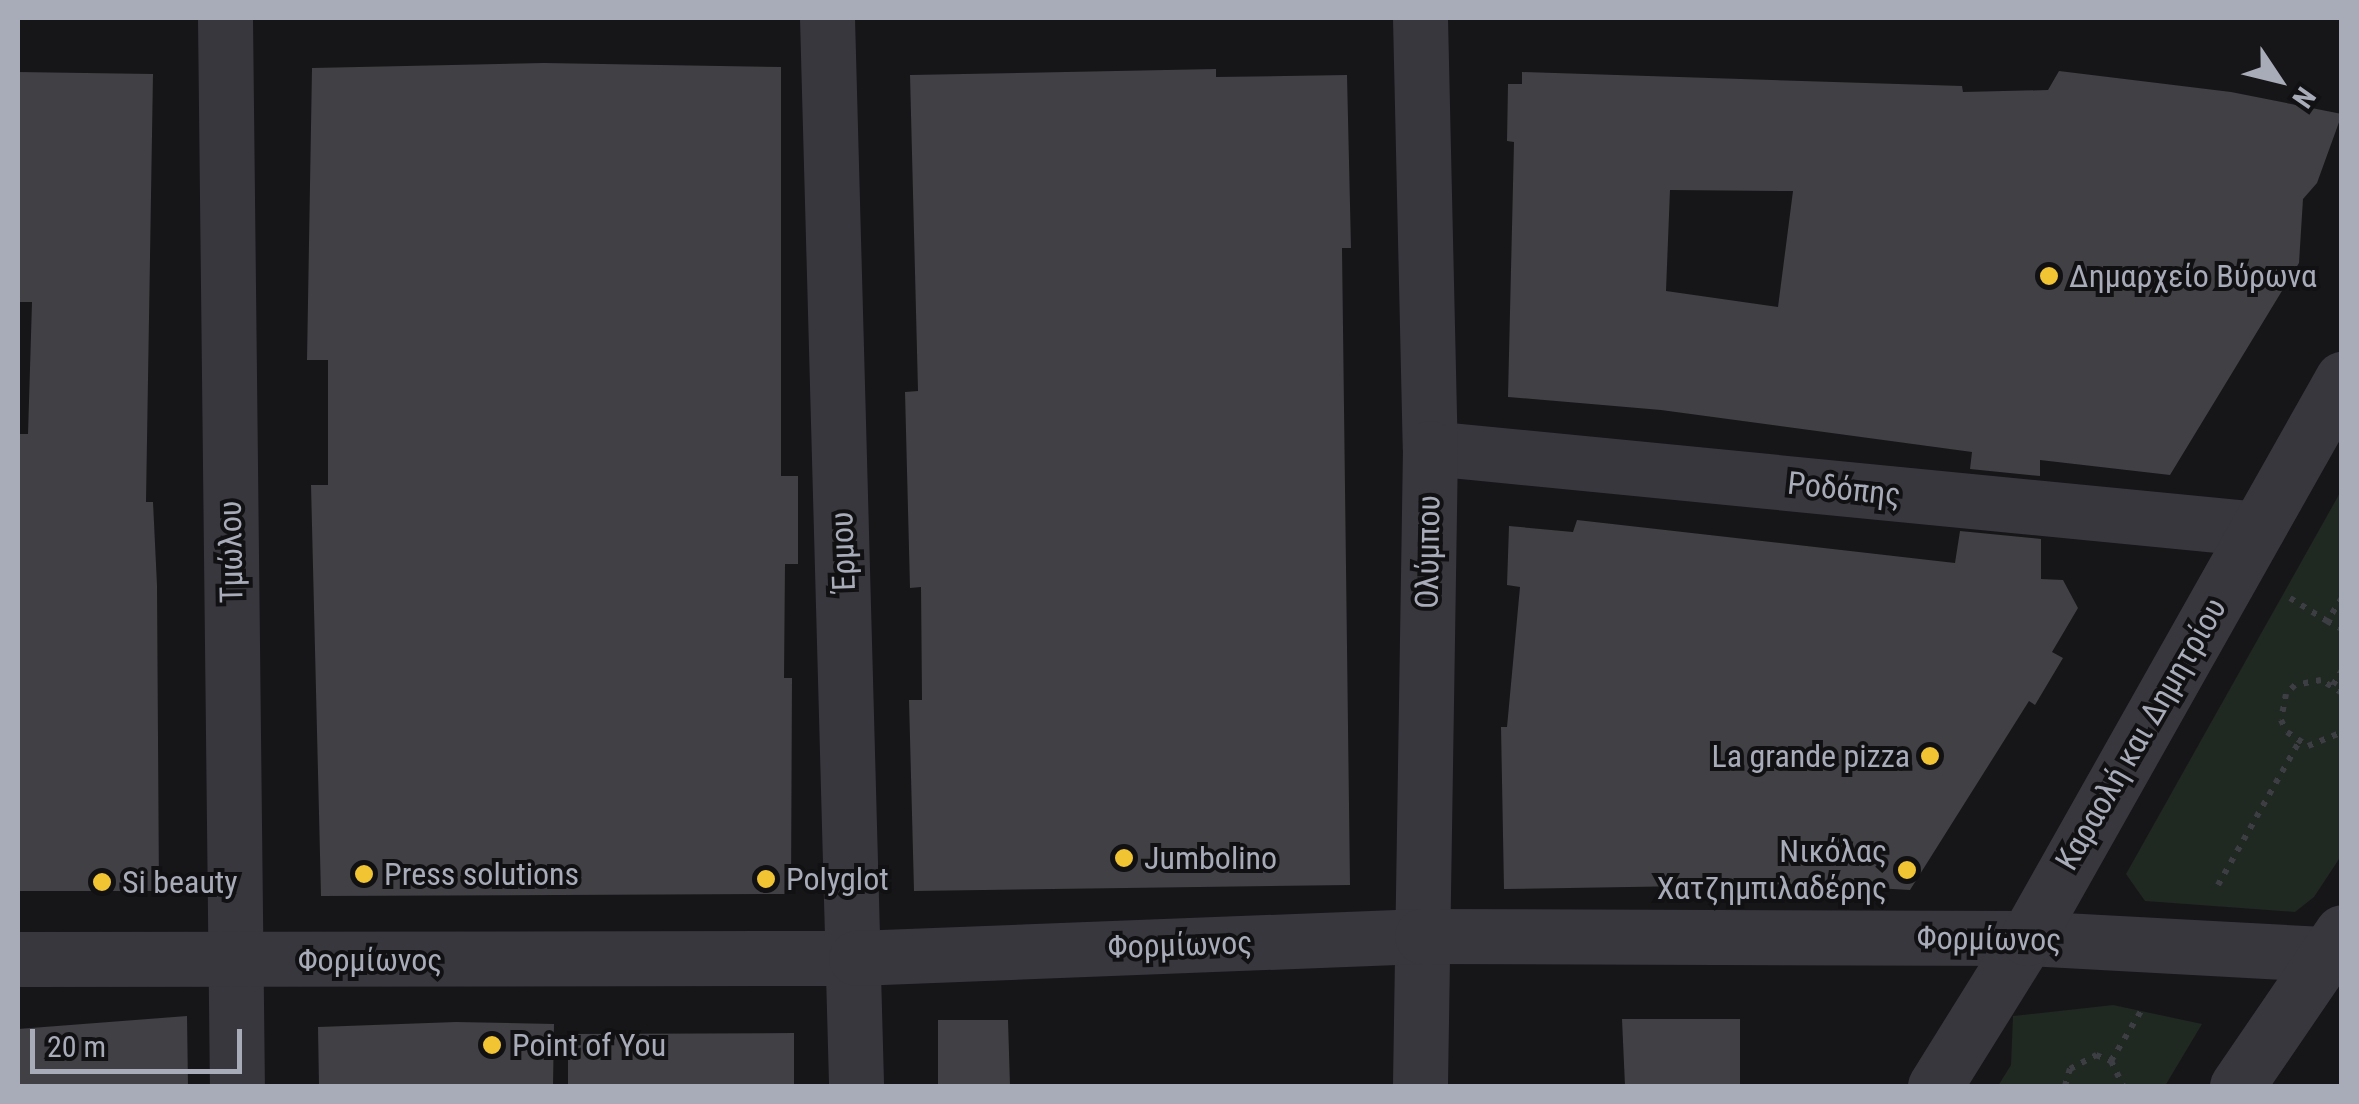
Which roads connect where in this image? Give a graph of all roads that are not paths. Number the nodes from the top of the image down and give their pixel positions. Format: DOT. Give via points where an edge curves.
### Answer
graph roads {
  1 [pos="226,18"];
  2 [pos="827,18"];
  3 [pos="1420,18"];
  4 [pos="2342,379"];
  5 [pos="1430,448"];
  6 [pos="2258,530"];
  7 [pos="1422,936"];
  8 [pos="2027,938"];
  9 [pos="2336,948"];
  10 [pos="856,958"];
  11 [pos="18,959"];
  12 [pos="236,960"];
  13 [pos="238,1086"];
  14 [pos="856,1086"];
  15 [pos="1420,1086"];
  16 [pos="1935,1086"];
  17 [pos="2237,1086"];
  1 -- 12 [label="street, Τμώλου"];
  2 -- 10 [label="street, Έρμου"];
  3 -- 5 [label="street, Ολύμπου"];
  4 -- 6 [label="street, Καραολή και Δημητρίου"];
  5 -- 6 [label="street, Ροδόπης"];
  5 -- 7 [label="street, Ολύμπου"];
  6 -- 8 [label="street, Καραολή και Δημητρίου"];
  7 -- 8 [label="street, Φορμίωνος"];
  7 -- 10 [label="street, Φορμίωνος"];
  7 -- 15 [label="street, Ολύμπου"];
  8 -- 9 [label="street, Φορμίωνος"];
  8 -- 16 [label="street, Καραολή και Δημητρίου"];
  9 -- 17 [label="street"];
  10 -- 12 [label="street, Φορμίωνος"];
  10 -- 14 [label="street, Έρμου"];
  11 -- 12 [label="street, Φορμίωνος"];
  12 -- 13 [label="street, Τμώλου"];
}
